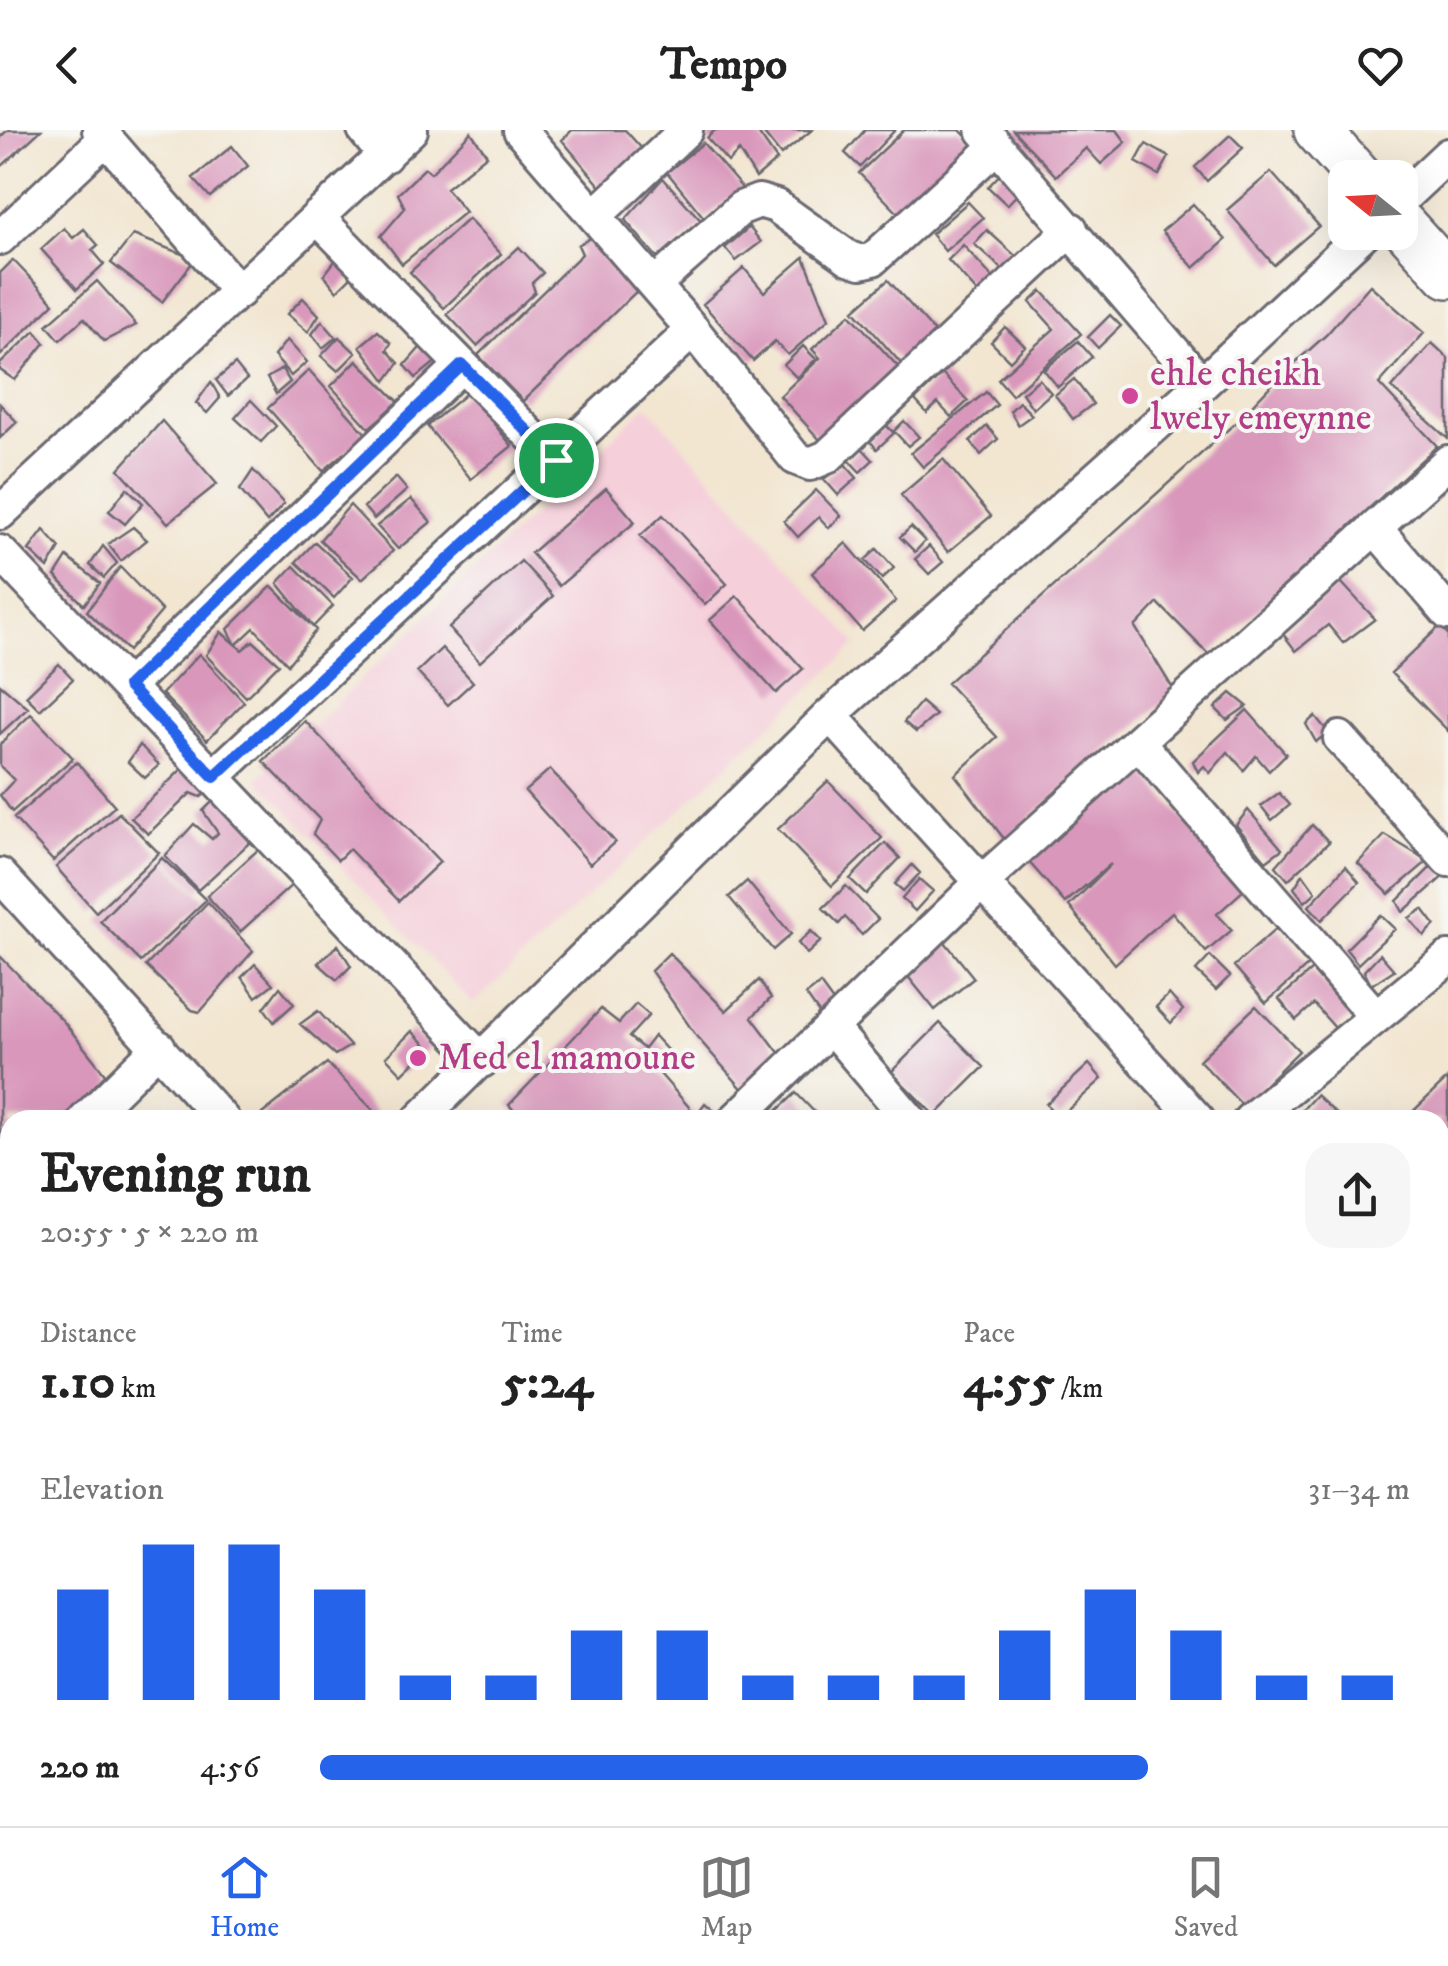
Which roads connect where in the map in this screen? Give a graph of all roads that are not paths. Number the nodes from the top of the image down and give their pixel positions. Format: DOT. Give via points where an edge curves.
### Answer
graph roads {
  1 [pos="364,130"];
  2 [pos="411,130"];
  3 [pos="520,130"];
  4 [pos="686,130"];
  5 [pos="1316,130"];
  6 [pos="103,134"];
  7 [pos="990,138"];
  8 [pos="1448,154"];
  9 [pos="385,156"];
  10 [pos="1344,160"];
  11 [pos="1418,183"];
  12 [pos="596,215"];
  13 [pos="317,217"];
  14 [pos="1071,229"];
  15 [pos="0,238"];
  16 [pos="1418,242"];
  17 [pos="1346,250"];
  18 [pos="1448,275"];
  19 [pos="654,284"];
  20 [pos="238,292"];
  21 [pos="694,330"];
  22 [pos="462,365"];
  23 [pos="1202,384"];
  24 [pos="556,460"];
  25 [pos="1448,462"];
  26 [pos="0,513"];
  27 [pos="1376,529"];
  28 [pos="0,552"];
  29 [pos="1448,613"];
  30 [pos="128,686"];
  31 [pos="830,715"];
  32 [pos="1340,738"];
  33 [pos="1139,743"];
  34 [pos="214,777"];
  35 [pos="1448,860"];
  36 [pos="0,875"];
  37 [pos="982,882"];
  38 [pos="1448,958"];
  39 [pos="1376,1017"];
  40 [pos="831,1027"];
  41 [pos="158,1047"];
  42 [pos="482,1061"];
  43 [pos="94,1110"];
  44 [pos="214,1110"];
  45 [pos="430,1110"];
  46 [pos="745,1110"];
  47 [pos="902,1110"];
  48 [pos="1189,1110"];
  49 [pos="1262,1110"];
  1 -- 9 [label="street"];
  2 -- 9 [label="street"];
  3 -- 12 [label="street"];
  4 -- 12 [label="street"];
  5 -- 10 [label="main road"];
  6 -- 15 [label="street"];
  6 -- 20 [label="street"];
  7 -- 14 [label="street"];
  7 -- 19 [label="street" via="873,259 849,258 759,201 741,208"];
  8 -- 11 [label="street"];
  9 -- 13 [label="street"];
  12 -- 19 [label="street"];
  13 -- 20 [label="street"];
  13 -- 22 [label="street"];
  14 -- 21 [label="street" via="828,457 810,464 795,458"];
  14 -- 23 [label="street"];
  16 -- 18 [label="main road"];
  17 -- 23 [label="street"];
  19 -- 21 [label="street"];
  20 -- 26 [label="street"];
  21 -- 24 [label="street"];
  22 -- 24 [label="street"];
  22 -- 30 [label="street"];
  23 -- 31 [label="street"];
  24 -- 34 [label="street"];
  25 -- 27 [label="street"];
  27 -- 29 [label="street"];
  27 -- 33 [label="street"];
  28 -- 30 [label="street"];
  30 -- 34 [label="street"];
  31 -- 37 [label="street"];
  31 -- 42 [label="street"];
  32 -- 35 [label="street"];
  33 -- 37 [label="street"];
  33 -- 39 [label="street"];
  34 -- 42 [label="street"];
  36 -- 41 [label="street"];
  37 -- 40 [label="street"];
  37 -- 48 [label="street"];
  38 -- 39 [label="street"];
  39 -- 49 [label="street"];
  40 -- 46 [label="street"];
  40 -- 47 [label="street"];
  41 -- 43 [label="street"];
  41 -- 44 [label="street"];
  42 -- 45 [label="street"];
}
